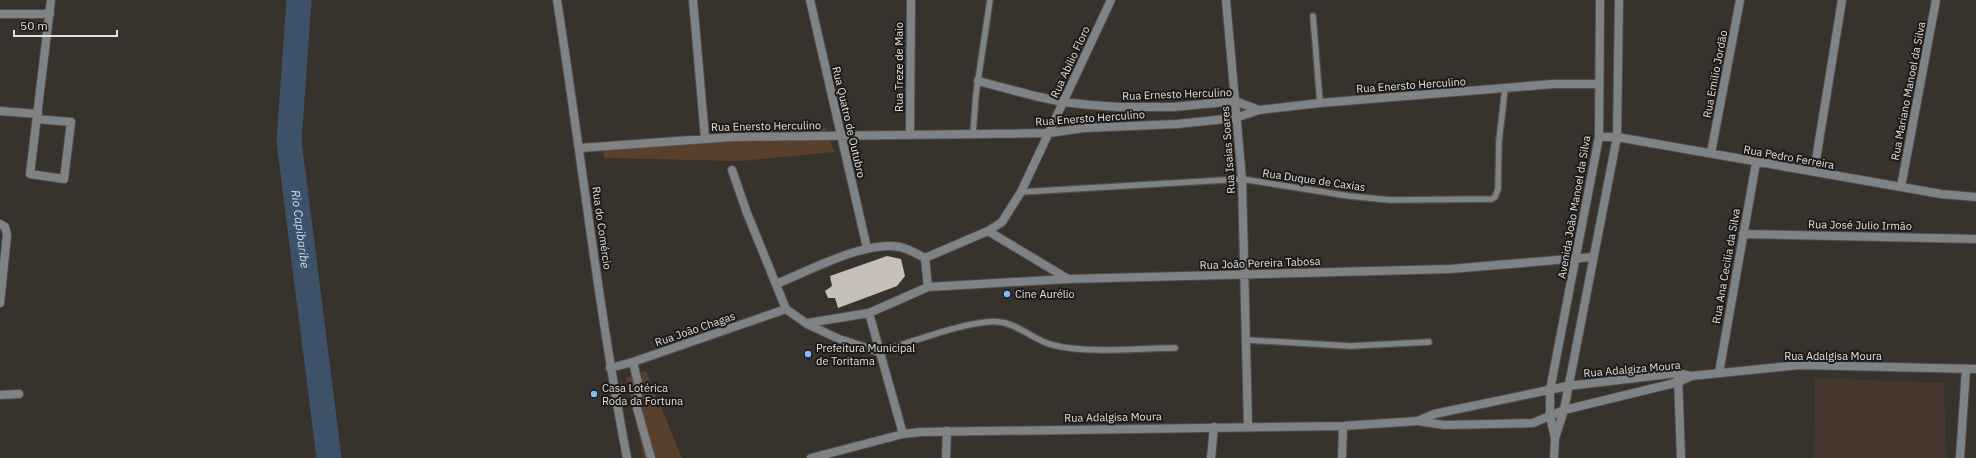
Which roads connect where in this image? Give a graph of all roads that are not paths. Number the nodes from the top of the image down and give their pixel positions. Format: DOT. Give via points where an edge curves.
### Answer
graph roads {
  1 [pos="51,0"];
  2 [pos="557,0"];
  3 [pos="693,0"];
  4 [pos="810,0"];
  5 [pos="911,0"];
  6 [pos="990,0"];
  7 [pos="1111,0"];
  8 [pos="1226,0"];
  9 [pos="1600,0"];
  10 [pos="1619,0"];
  11 [pos="1740,0"];
  12 [pos="1842,0"];
  13 [pos="1936,0"];
  14 [pos="0,14"];
  15 [pos="50,14"];
  16 [pos="1313,16"];
  17 [pos="978,81"];
  18 [pos="1598,84"];
  19 [pos="1506,89"];
  20 [pos="1235,101"];
  21 [pos="1063,102"];
  22 [pos="1320,103"];
  23 [pos="1259,110"];
  24 [pos="0,111"];
  25 [pos="37,116"];
  26 [pos="1235,118"];
  27 [pos="973,133"];
  28 [pos="1048,133"];
  29 [pos="910,134"];
  30 [pos="840,136"];
  31 [pos="1599,137"];
  32 [pos="1617,137"];
  33 [pos="705,138"];
  34 [pos="580,148"];
  35 [pos="1711,153"];
  36 [pos="1756,163"];
  37 [pos="732,170"];
  38 [pos="1814,172"];
  39 [pos="1242,179"];
  40 [pos="1901,187"];
  41 [pos="1021,192"];
  42 [pos="1976,198"];
  43 [pos="3,225"];
  44 [pos="988,231"];
  45 [pos="1742,234"];
  46 [pos="1976,239"];
  47 [pos="867,248"];
  48 [pos="1593,257"];
  49 [pos="925,258"];
  50 [pos="1576,258"];
  51 [pos="1246,275"];
  52 [pos="1068,279"];
  53 [pos="776,284"];
  54 [pos="928,287"];
  55 [pos="0,303"];
  56 [pos="786,308"];
  57 [pos="869,313"];
  58 [pos="807,324"];
  59 [pos="1247,340"];
  60 [pos="1429,342"];
  61 [pos="1175,348"];
  62 [pos="879,352"];
  63 [pos="633,362"];
  64 [pos="610,368"];
  65 [pos="1966,369"];
  66 [pos="1976,369"];
  67 [pos="1678,373"];
  68 [pos="1719,373"];
  69 [pos="1691,376"];
  70 [pos="1679,382"];
  71 [pos="1568,386"];
  72 [pos="1550,390"];
  73 [pos="19,394"];
  74 [pos="0,395"];
  75 [pos="1564,410"];
  76 [pos="1550,416"];
  77 [pos="1418,421"];
  78 [pos="1248,426"];
  79 [pos="1343,426"];
  80 [pos="1214,427"];
  81 [pos="947,431"];
  82 [pos="903,434"];
  83 [pos="1555,438"];
  84 [pos="627,458"];
  85 [pos="651,458"];
  86 [pos="810,458"];
  87 [pos="946,458"];
  88 [pos="1211,458"];
  89 [pos="1342,458"];
  90 [pos="1554,458"];
  91 [pos="1681,458"];
  92 [pos="1960,458"];
  1 -- 15 [label="street"];
  2 -- 34 [label="street, Rua do Comércio"];
  3 -- 33 [label="street"];
  4 -- 30 [label="street, Rua Quatro de Outubro"];
  5 -- 29 [label="street, Rua Treze de Maio"];
  6 -- 17 [label="lane"];
  7 -- 21 [label="street, Rua Abílio Floro"];
  8 -- 20 [label="street, Rua Isaias Soares"];
  9 -- 18 [label="street, Avenida João Manoel da Silva"];
  10 -- 32 [label="street"];
  11 -- 35 [label="street, Rua Emilio Jordão"];
  12 -- 38 [label="street"];
  13 -- 40 [label="street, Rua Mariano Manoel da Silva"];
  14 -- 15 [label="street"];
  15 -- 25 [label="street"];
  16 -- 22 [label="lane"];
  17 -- 21 [label="street, Rua Ernesto Herculino"];
  17 -- 27 [label="lane"];
  18 -- 19 [label="street, Rua Enersto Herculino" via="1553,84"];
  18 -- 31 [label="street, Avenida João Manoel da Silva"];
  19 -- 22 [label="street, Rua Enersto Herculino"];
  19 -- 39 [label="lane, Rua Duque de Caxias" via="1498,188 1496,197 1492,199 1390,200"];
  20 -- 21 [label="street, Rua Ernesto Herculino" via="1173,107 1119,107"];
  20 -- 23 [label="street, Rua Ernesto Herculino"];
  20 -- 26 [label="street, Rua Isaias Soares"];
  21 -- 28 [label="street, Rua Abílio Floro"];
  22 -- 23 [label="street, Rua Enersto Herculino"];
  23 -- 26 [label="street, Rua Enersto Herculino"];
  24 -- 25 [label="street"];
  25 -- 25 [label="street" via="71,122 64,179 30,174"];
  26 -- 28 [label="street, Rua Enersto Herculino" via="1177,124 1084,128"];
  26 -- 39 [label="street, Rua Isaias Soares"];
  27 -- 28 [label="street, Rua Enersto Herculino"];
  27 -- 29 [label="street, Rua Enersto Herculino"];
  28 -- 41 [label="street, Rua Abílio Floro"];
  29 -- 30 [label="street, Rua Enersto Herculino"];
  30 -- 33 [label="street, Rua Enersto Herculino"];
  30 -- 47 [label="street, Rua Quatro de Outubro"];
  31 -- 32 [label="street, Rua Pedro Ferreira"];
  31 -- 50 [label="street, Avenida João Manoel da Silva"];
  32 -- 35 [label="street, Rua Pedro Ferreira"];
  32 -- 48 [label="street"];
  33 -- 34 [label="street, Rua Enersto Herculino"];
  34 -- 64 [label="street, Rua do Comércio"];
  35 -- 36 [label="street, Rua Pedro Ferreira"];
  36 -- 38 [label="street, Rua Pedro Ferreira"];
  36 -- 45 [label="street, Rua Ana Cecilia da Silva"];
  37 -- 53 [label="street"];
  38 -- 40 [label="street, Rua Pedro Ferreira"];
  39 -- 41 [label="lane, Rua Duque de Caxias"];
  39 -- 51 [label="street, Rua Isaias Soares"];
  40 -- 42 [label="street, Rua Pedro Ferreira"];
  41 -- 44 [label="street, Rua Abílio Floro" via="1002,222"];
  43 -- 55 [label="street" via="7,235"];
  44 -- 49 [label="street, Rua Abílio Floro"];
  44 -- 52 [label="street"];
  45 -- 46 [label="street, Rua José Julio Irmão"];
  45 -- 68 [label="street, Rua Ana Cecilia da Silva"];
  47 -- 49 [label="street" via="900,247"];
  47 -- 53 [label="street"];
  48 -- 50 [label="street, Rua João Pereira Tabosa"];
  48 -- 71 [label="street"];
  49 -- 54 [label="street"];
  50 -- 51 [label="street, Rua João Pereira Tabosa" via="1450,269"];
  50 -- 72 [label="street, Avenida João Manoel da Silva"];
  51 -- 52 [label="street, Rua João Pereira Tabosa"];
  51 -- 59 [label="street, Rua Isaias Soares"];
  52 -- 54 [label="street, Rua João Pereira Tabosa"];
  53 -- 56 [label="street"];
  54 -- 57 [label="street"];
  56 -- 58 [label="street"];
  56 -- 63 [label="street, Rua João Chagas"];
  57 -- 58 [label="street"];
  57 -- 62 [label="street"];
  58 -- 62 [label="street" via="839,339"];
  59 -- 60 [label="lane" via="1350,346"];
  59 -- 78 [label="street, Rua Isaias Soares"];
  61 -- 62 [label="lane" via="1067,348 1046,344 1000,322 970,325"];
  62 -- 82 [label="street"];
  63 -- 64 [label="street, Rua João Chagas"];
  63 -- 85 [label="street" via="638,383 637,408"];
  64 -- 84 [label="street, Rua do Comércio"];
  65 -- 66 [label="street, Rua Adalgisa Moura"];
  65 -- 68 [label="street, Rua Adalgisa Moura" via="1800,365"];
  65 -- 92 [label="street"];
  67 -- 69 [label="street, Rua Adalgiza Moura"];
  67 -- 70 [label="street"];
  67 -- 71 [label="street, Rua Adalgiza Moura"];
  68 -- 69 [label="street, Rua Adalgisa Moura"];
  69 -- 70 [label="street, Rua Adalgiza Moura"];
  70 -- 75 [label="street, Rua Adalgiza Moura"];
  70 -- 91 [label="street"];
  71 -- 72 [label="street, Rua Adalgiza Moura"];
  71 -- 75 [label="street"];
  72 -- 76 [label="street, Avenida João Manoel da Silva"];
  72 -- 77 [label="street, Rua Adalgiza Moura" via="1434,414"];
  73 -- 74 [label="street"];
  75 -- 76 [label="street, Rua Adalgiza Moura"];
  75 -- 83 [label="street"];
  76 -- 77 [label="street, Rua Adalgiza Moura" via="1533,423 1522,424 1444,425"];
  76 -- 83 [label="street, Avenida João Manoel da Silva"];
  77 -- 79 [label="street, Rua Adalgisa Moura"];
  78 -- 79 [label="street, Rua Adalgisa Moura"];
  78 -- 80 [label="street, Rua Adalgisa Moura"];
  79 -- 89 [label="street"];
  80 -- 81 [label="street, Rua Adalgisa Moura"];
  80 -- 88 [label="street"];
  81 -- 82 [label="street, Rua Adalgisa Moura"];
  81 -- 87 [label="street"];
  82 -- 86 [label="street, Rua Adalgisa Moura"];
  83 -- 90 [label="street"];
}
